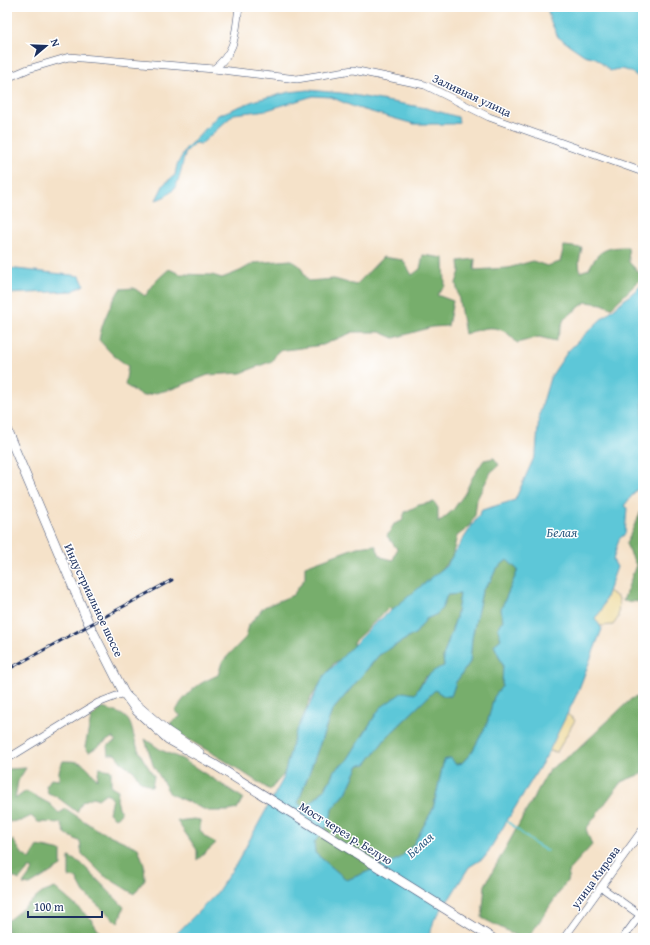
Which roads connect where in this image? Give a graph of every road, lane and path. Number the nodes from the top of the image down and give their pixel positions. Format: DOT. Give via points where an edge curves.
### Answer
graph roads {
  1 [pos="239,7"];
  2 [pos="214,69"];
  3 [pos="7,78"];
  4 [pos="643,172"];
  5 [pos="7,431"];
  6 [pos="124,692"];
  7 [pos="7,759"];
  8 [pos="215,765"];
  9 [pos="257,786"];
  10 [pos="643,829"];
  11 [pos="601,887"];
  12 [pos="641,913"];
  13 [pos="486,936"];
  14 [pos="492,938"];
  15 [pos="564,938"];
  16 [pos="623,938"];
  1 -- 2 [label="street" via="230,52 226,60"];
  2 -- 3 [label="street, Заливная улица" via="69,57"];
  2 -- 4 [label="street, Заливная улица" via="297,79 353,70 425,84 489,117"];
  5 -- 6 [label="main road, Индустриальное шоссе" via="89,624"];
  6 -- 7 [label="street" via="98,703"];
  6 -- 8 [label="main road, Индустриальное шоссе" via="137,711 168,739"];
  6 -- 9 [label="street" via="167,730"];
  8 -- 13 [label="main road, Мост через р. Белую"];
  10 -- 11 [label="street, улица Кирова"];
  11 -- 12 [label="street"];
  11 -- 15 [label="street, улица Кирова"];
  12 -- 16 [label="street"];
  13 -- 14 [label="main road, Мост через р. Белую"];
}
